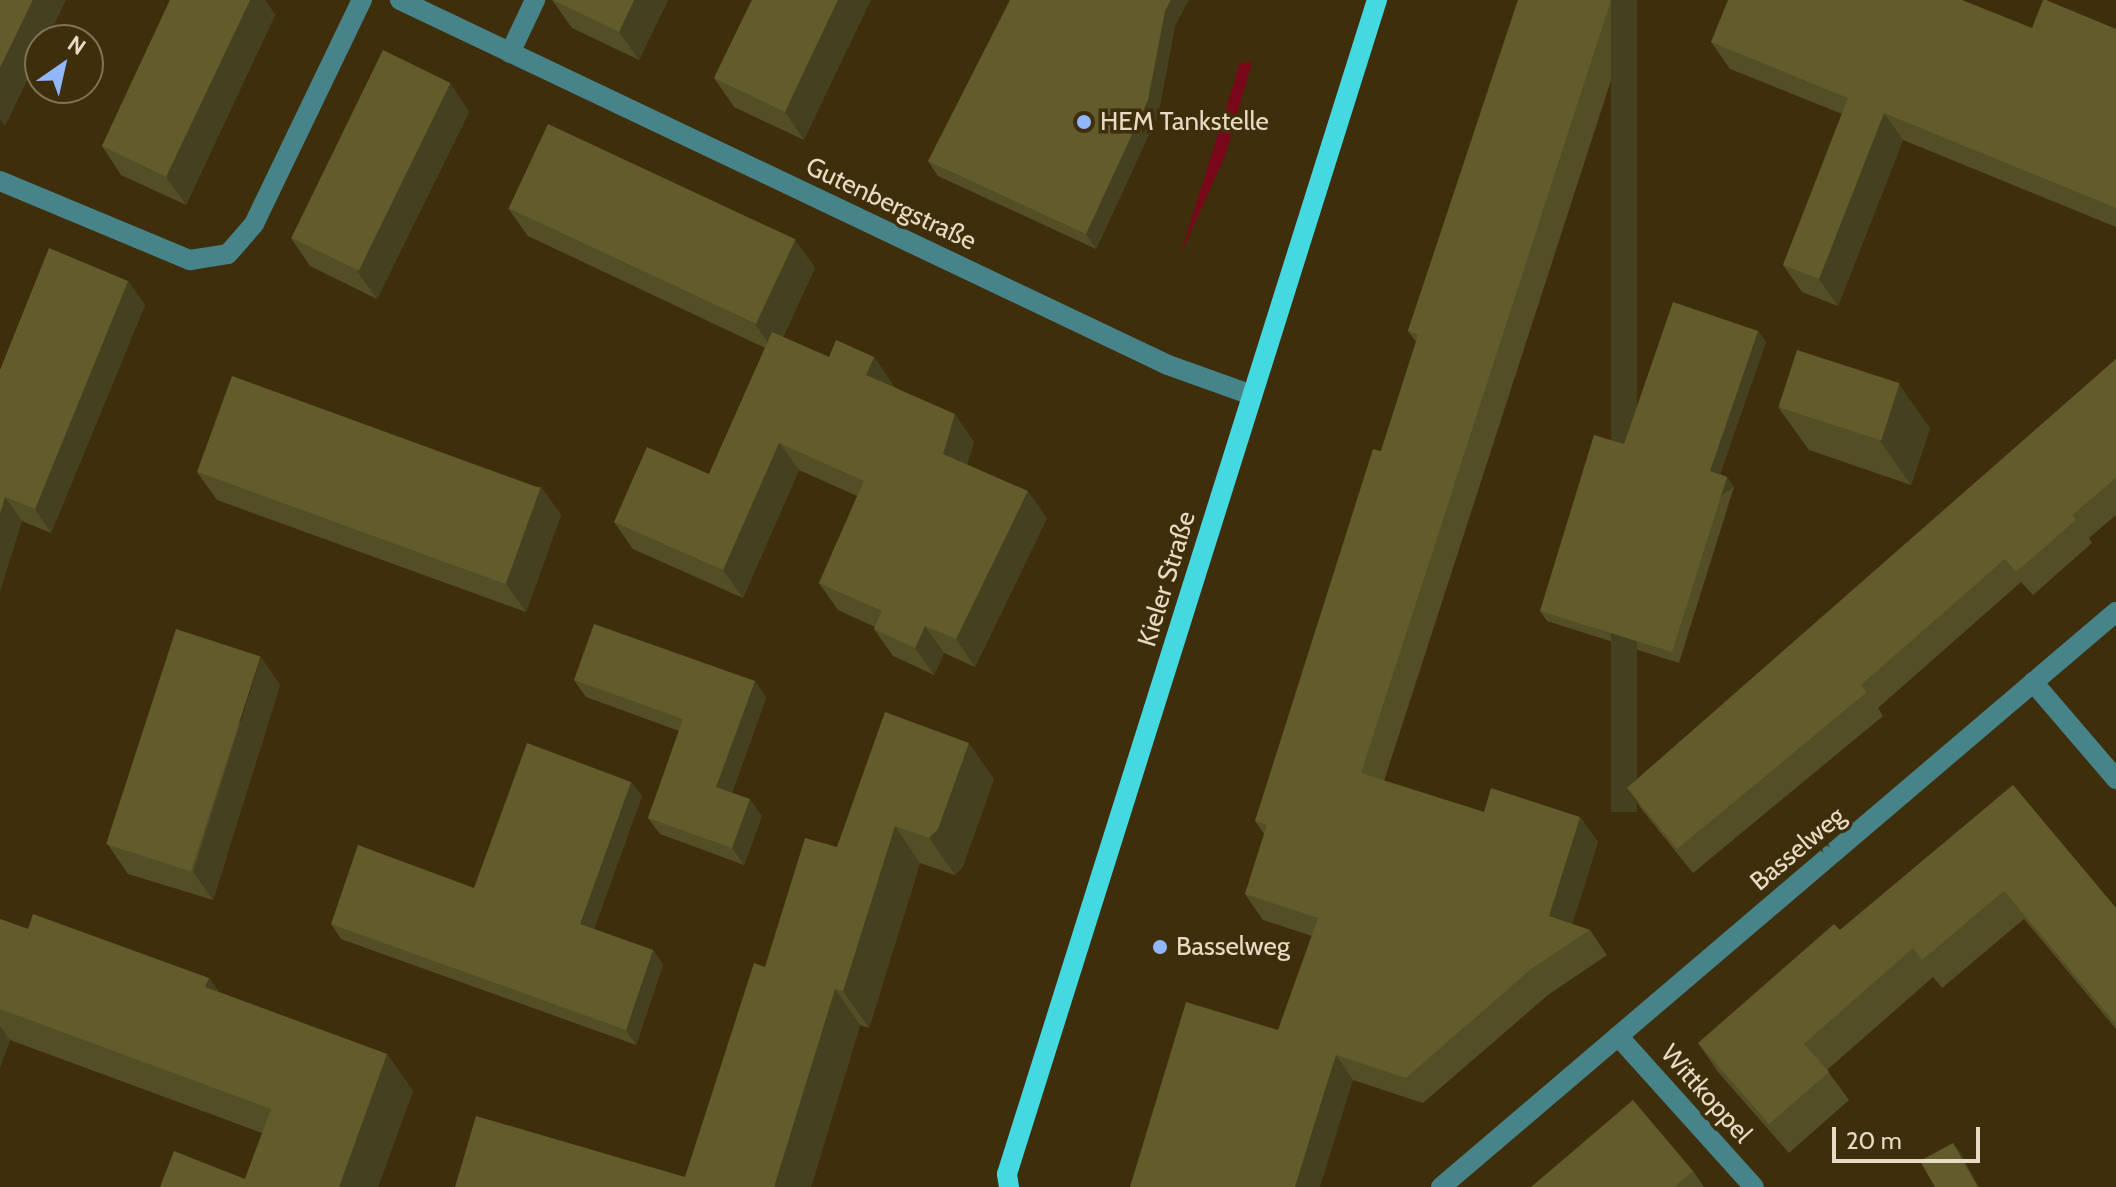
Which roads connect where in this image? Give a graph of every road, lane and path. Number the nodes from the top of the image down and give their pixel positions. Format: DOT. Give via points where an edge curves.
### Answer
graph roads {
  1 [pos="362,0"];
  2 [pos="400,0"];
  3 [pos="535,0"];
  4 [pos="1377,0"];
  5 [pos="510,53"];
  6 [pos="0,181"];
  7 [pos="1252,395"];
  8 [pos="2116,612"];
  9 [pos="2033,682"];
  10 [pos="2116,779"];
  11 [pos="1618,1036"];
  12 [pos="1003,1183"];
  13 [pos="1441,1187"];
  14 [pos="1754,1187"];
  1 -- 6 [label="street" via="254,224 228,254 190,260"];
  2 -- 5 [label="street, Gutenbergstraße"];
  3 -- 5 [label="street"];
  4 -- 7 [label="main road, Kieler Straße"];
  5 -- 7 [label="street, Gutenbergstraße" via="1168,365"];
  7 -- 12 [label="main road, Kieler Straße"];
  8 -- 9 [label="street, Basselweg"];
  9 -- 10 [label="street"];
  9 -- 11 [label="street, Basselweg"];
  11 -- 13 [label="street, Basselweg"];
  11 -- 14 [label="street, Wittkoppel"];
}
